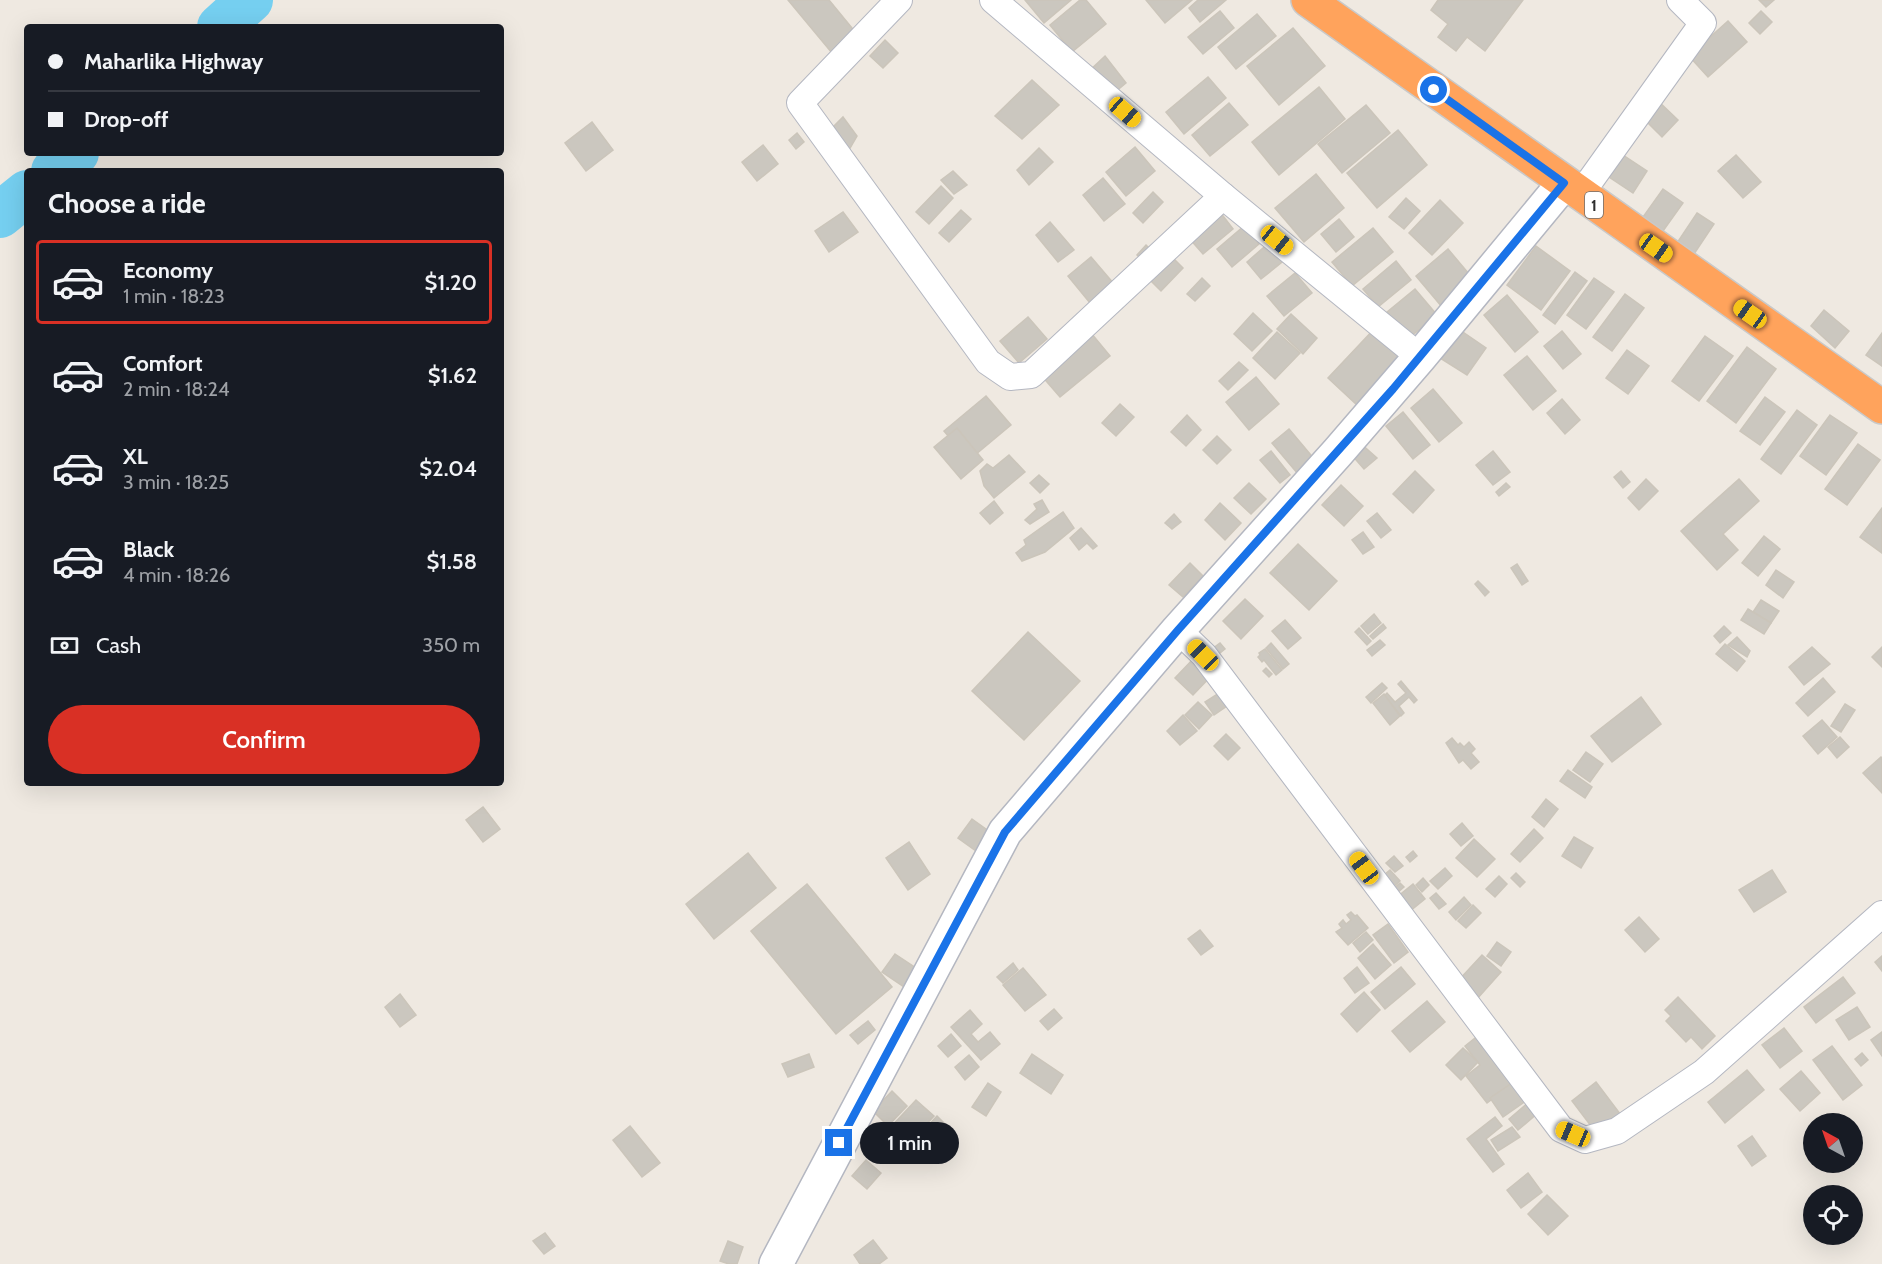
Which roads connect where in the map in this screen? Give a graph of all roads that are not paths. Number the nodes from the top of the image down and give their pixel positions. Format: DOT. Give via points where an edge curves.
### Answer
graph roads {
  1 [pos="899,0"];
  2 [pos="993,0"];
  3 [pos="1308,0"];
  4 [pos="1680,0"];
  5 [pos="1572,189"];
  6 [pos="1223,196"];
  7 [pos="1420,357"];
  8 [pos="1882,407"];
  9 [pos="1178,630"];
  10 [pos="1882,914"];
  11 [pos="776,1264"];
  1 -- 6 [label="street" via="800,103 987,362 1010,377 1031,375"];
  2 -- 6 [label="street"];
  3 -- 5 [label="highway, 1"];
  4 -- 5 [label="street" via="1703,23"];
  5 -- 7 [label="street"];
  5 -- 8 [label="highway, 1"];
  6 -- 7 [label="street"];
  7 -- 9 [label="street"];
  9 -- 10 [label="street" via="1209,662 1561,1129 1585,1140 1617,1131 1704,1072"];
  9 -- 11 [label="street" via="1005,832"];
}
